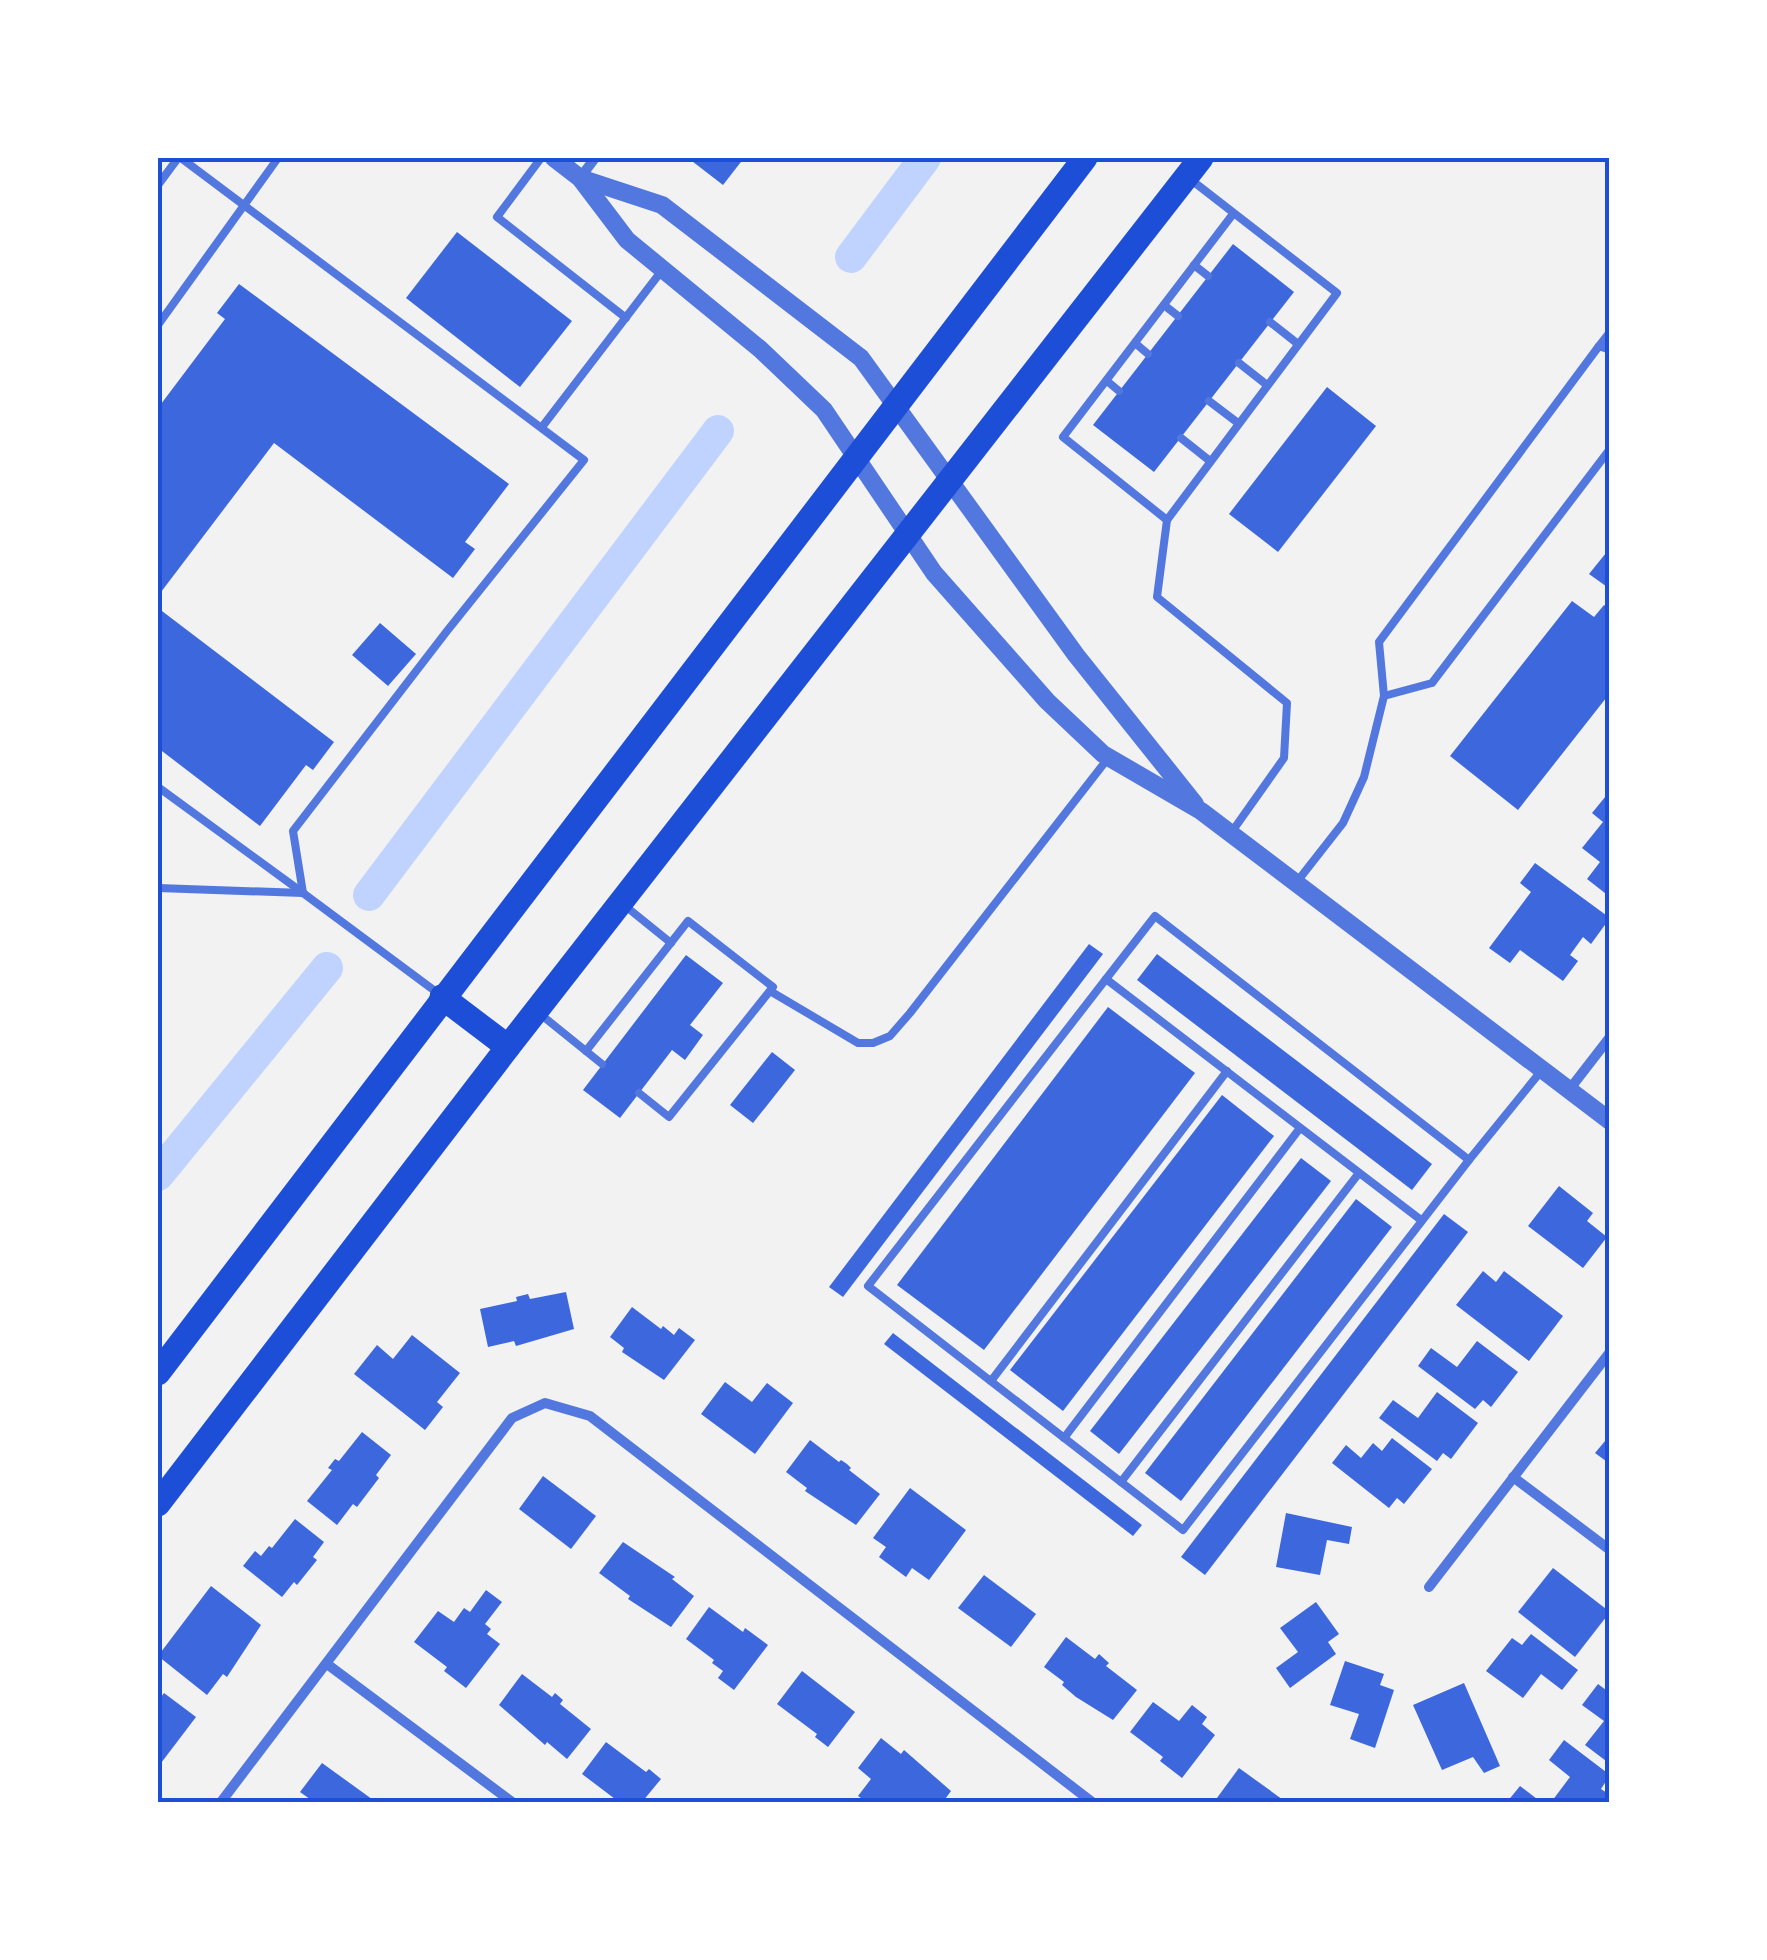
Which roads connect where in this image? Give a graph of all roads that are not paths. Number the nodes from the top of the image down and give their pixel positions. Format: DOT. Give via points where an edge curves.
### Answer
graph roads {
  1 [pos="179,158"];
  2 [pos="278,158"];
  3 [pos="542,158"];
  4 [pos="554,158"];
  5 [pos="595,158"];
  6 [pos="1085,158"];
  7 [pos="1193,167"];
  8 [pos="580,178"];
  9 [pos="158,184"];
  10 [pos="245,205"];
  11 [pos="1233,214"];
  12 [pos="1194,266"];
  13 [pos="663,269"];
  14 [pos="1208,276"];
  15 [pos="1164,305"];
  16 [pos="1178,316"];
  17 [pos="626,318"];
  18 [pos="1270,322"];
  19 [pos="158,325"];
  20 [pos="1610,332"];
  21 [pos="1135,342"];
  22 [pos="1298,344"];
  23 [pos="1599,346"];
  24 [pos="1610,350"];
  25 [pos="1148,354"];
  26 [pos="1238,363"];
  27 [pos="1106,381"];
  28 [pos="1268,384"];
  29 [pos="1119,391"];
  30 [pos="1209,401"];
  31 [pos="895,404"];
  32 [pos="1238,423"];
  33 [pos="542,427"];
  34 [pos="1181,438"];
  35 [pos="1610,448"];
  36 [pos="856,455"];
  37 [pos="1210,461"];
  38 [pos="950,482"];
  39 [pos="1167,520"];
  40 [pos="909,535"];
  41 [pos="1384,696"];
  42 [pos="1109,757"];
  43 [pos="158,787"];
  44 [pos="1201,811"];
  45 [pos="1230,834"];
  46 [pos="1296,883"];
  47 [pos="158,888"];
  48 [pos="303,892"];
  49 [pos="621,903"];
  50 [pos="671,943"];
  51 [pos="1106,979"];
  52 [pos="770,991"];
  53 [pos="442,997"];
  54 [pos="536,1011"];
  55 [pos="1610,1038"];
  56 [pos="508,1047"];
  57 [pos="586,1051"];
  58 [pos="602,1064"];
  59 [pos="1542,1070"];
  60 [pos="1227,1071"];
  61 [pos="1569,1090"];
  62 [pos="639,1093"];
  63 [pos="1610,1121"];
  64 [pos="1300,1128"];
  65 [pos="1469,1160"];
  66 [pos="1359,1172"];
  67 [pos="1421,1220"];
  68 [pos="1610,1352"];
  69 [pos="158,1373"];
  70 [pos="990,1381"];
  71 [pos="1064,1438"];
  72 [pos="1513,1477"];
  73 [pos="1121,1482"];
  74 [pos="158,1504"];
  75 [pos="1610,1550"];
  76 [pos="1429,1587"];
  77 [pos="327,1664"];
  78 [pos="221,1802"];
  79 [pos="512,1802"];
  80 [pos="1092,1802"];
  1 -- 9 [label="lane"];
  1 -- 10 [label="lane"];
  2 -- 10 [label="lane"];
  3 -- 17 [label="lane" via="497,218"];
  4 -- 8 [label="street"];
  5 -- 8 [label="street"];
  6 -- 31 [label="main road"];
  7 -- 11 [label="lane"];
  7 -- 38 [label="main road"];
  8 -- 13 [label="street" via="627,240"];
  8 -- 31 [label="street" via="662,205 861,358"];
  10 -- 19 [label="lane"];
  10 -- 33 [label="lane"];
  11 -- 12 [label="lane"];
  11 -- 22 [label="lane" via="1336,293"];
  12 -- 14 [label="lane"];
  12 -- 15 [label="lane"];
  13 -- 17 [label="lane"];
  13 -- 36 [label="street" via="760,348 824,410"];
  15 -- 16 [label="lane"];
  15 -- 21 [label="lane"];
  17 -- 33 [label="lane"];
  18 -- 22 [label="lane"];
  20 -- 23 [label="lane"];
  21 -- 25 [label="lane"];
  21 -- 27 [label="lane"];
  22 -- 28 [label="lane"];
  23 -- 24 [label="lane"];
  23 -- 41 [label="lane" via="1388,627 1379,642"];
  26 -- 28 [label="lane"];
  27 -- 29 [label="lane"];
  27 -- 39 [label="lane" via="1063,438"];
  28 -- 32 [label="lane"];
  30 -- 32 [label="lane"];
  31 -- 36 [label="main road"];
  31 -- 38 [label="street"];
  32 -- 37 [label="lane"];
  33 -- 48 [label="lane" via="584,460 294,832"];
  34 -- 37 [label="lane"];
  35 -- 41 [label="lane" via="1432,683"];
  36 -- 40 [label="street"];
  36 -- 53 [label="main road"];
  37 -- 39 [label="lane"];
  38 -- 40 [label="main road"];
  38 -- 44 [label="street"];
  39 -- 45 [label="lane" via="1157,597 1287,703 1284,758"];
  40 -- 42 [label="street" via="987,635"];
  40 -- 49 [label="main road"];
  41 -- 46 [label="lane" via="1364,777 1343,823"];
  42 -- 44 [label="street"];
  42 -- 52 [label="lane" via="890,1036 858,1043"];
  43 -- 48 [label="lane"];
  44 -- 45 [label="street"];
  45 -- 46 [label="street"];
  46 -- 59 [label="street"];
  47 -- 48 [label="lane"];
  48 -- 53 [label="lane"];
  49 -- 50 [label="lane"];
  49 -- 54 [label="main road"];
  50 -- 52 [label="lane" via="688,921 773,986"];
  50 -- 57 [label="lane"];
  51 -- 60 [label="lane"];
  51 -- 65 [label="lane" via="1154,916"];
  51 -- 70 [label="lane" via="868,1286"];
  52 -- 62 [label="lane" via="669,1117"];
  53 -- 56 [label="main road"];
  53 -- 69 [label="main road"];
  54 -- 56 [label="main road"];
  54 -- 57 [label="lane"];
  55 -- 61 [label="street"];
  56 -- 74 [label="main road"];
  57 -- 58 [label="lane"];
  59 -- 61 [label="street"];
  59 -- 65 [label="lane"];
  60 -- 64 [label="lane"];
  60 -- 70 [label="lane"];
  61 -- 63 [label="street"];
  64 -- 66 [label="lane"];
  64 -- 71 [label="lane"];
  65 -- 67 [label="lane"];
  66 -- 67 [label="lane"];
  66 -- 73 [label="lane"];
  67 -- 73 [label="lane" via="1183,1530"];
  68 -- 72 [label="street"];
  70 -- 71 [label="lane"];
  71 -- 73 [label="lane"];
  72 -- 75 [label="street"];
  72 -- 76 [label="street"];
  77 -- 78 [label="street"];
  77 -- 79 [label="street"];
  77 -- 80 [label="street" via="512,1418 545,1404 590,1416"];
}
